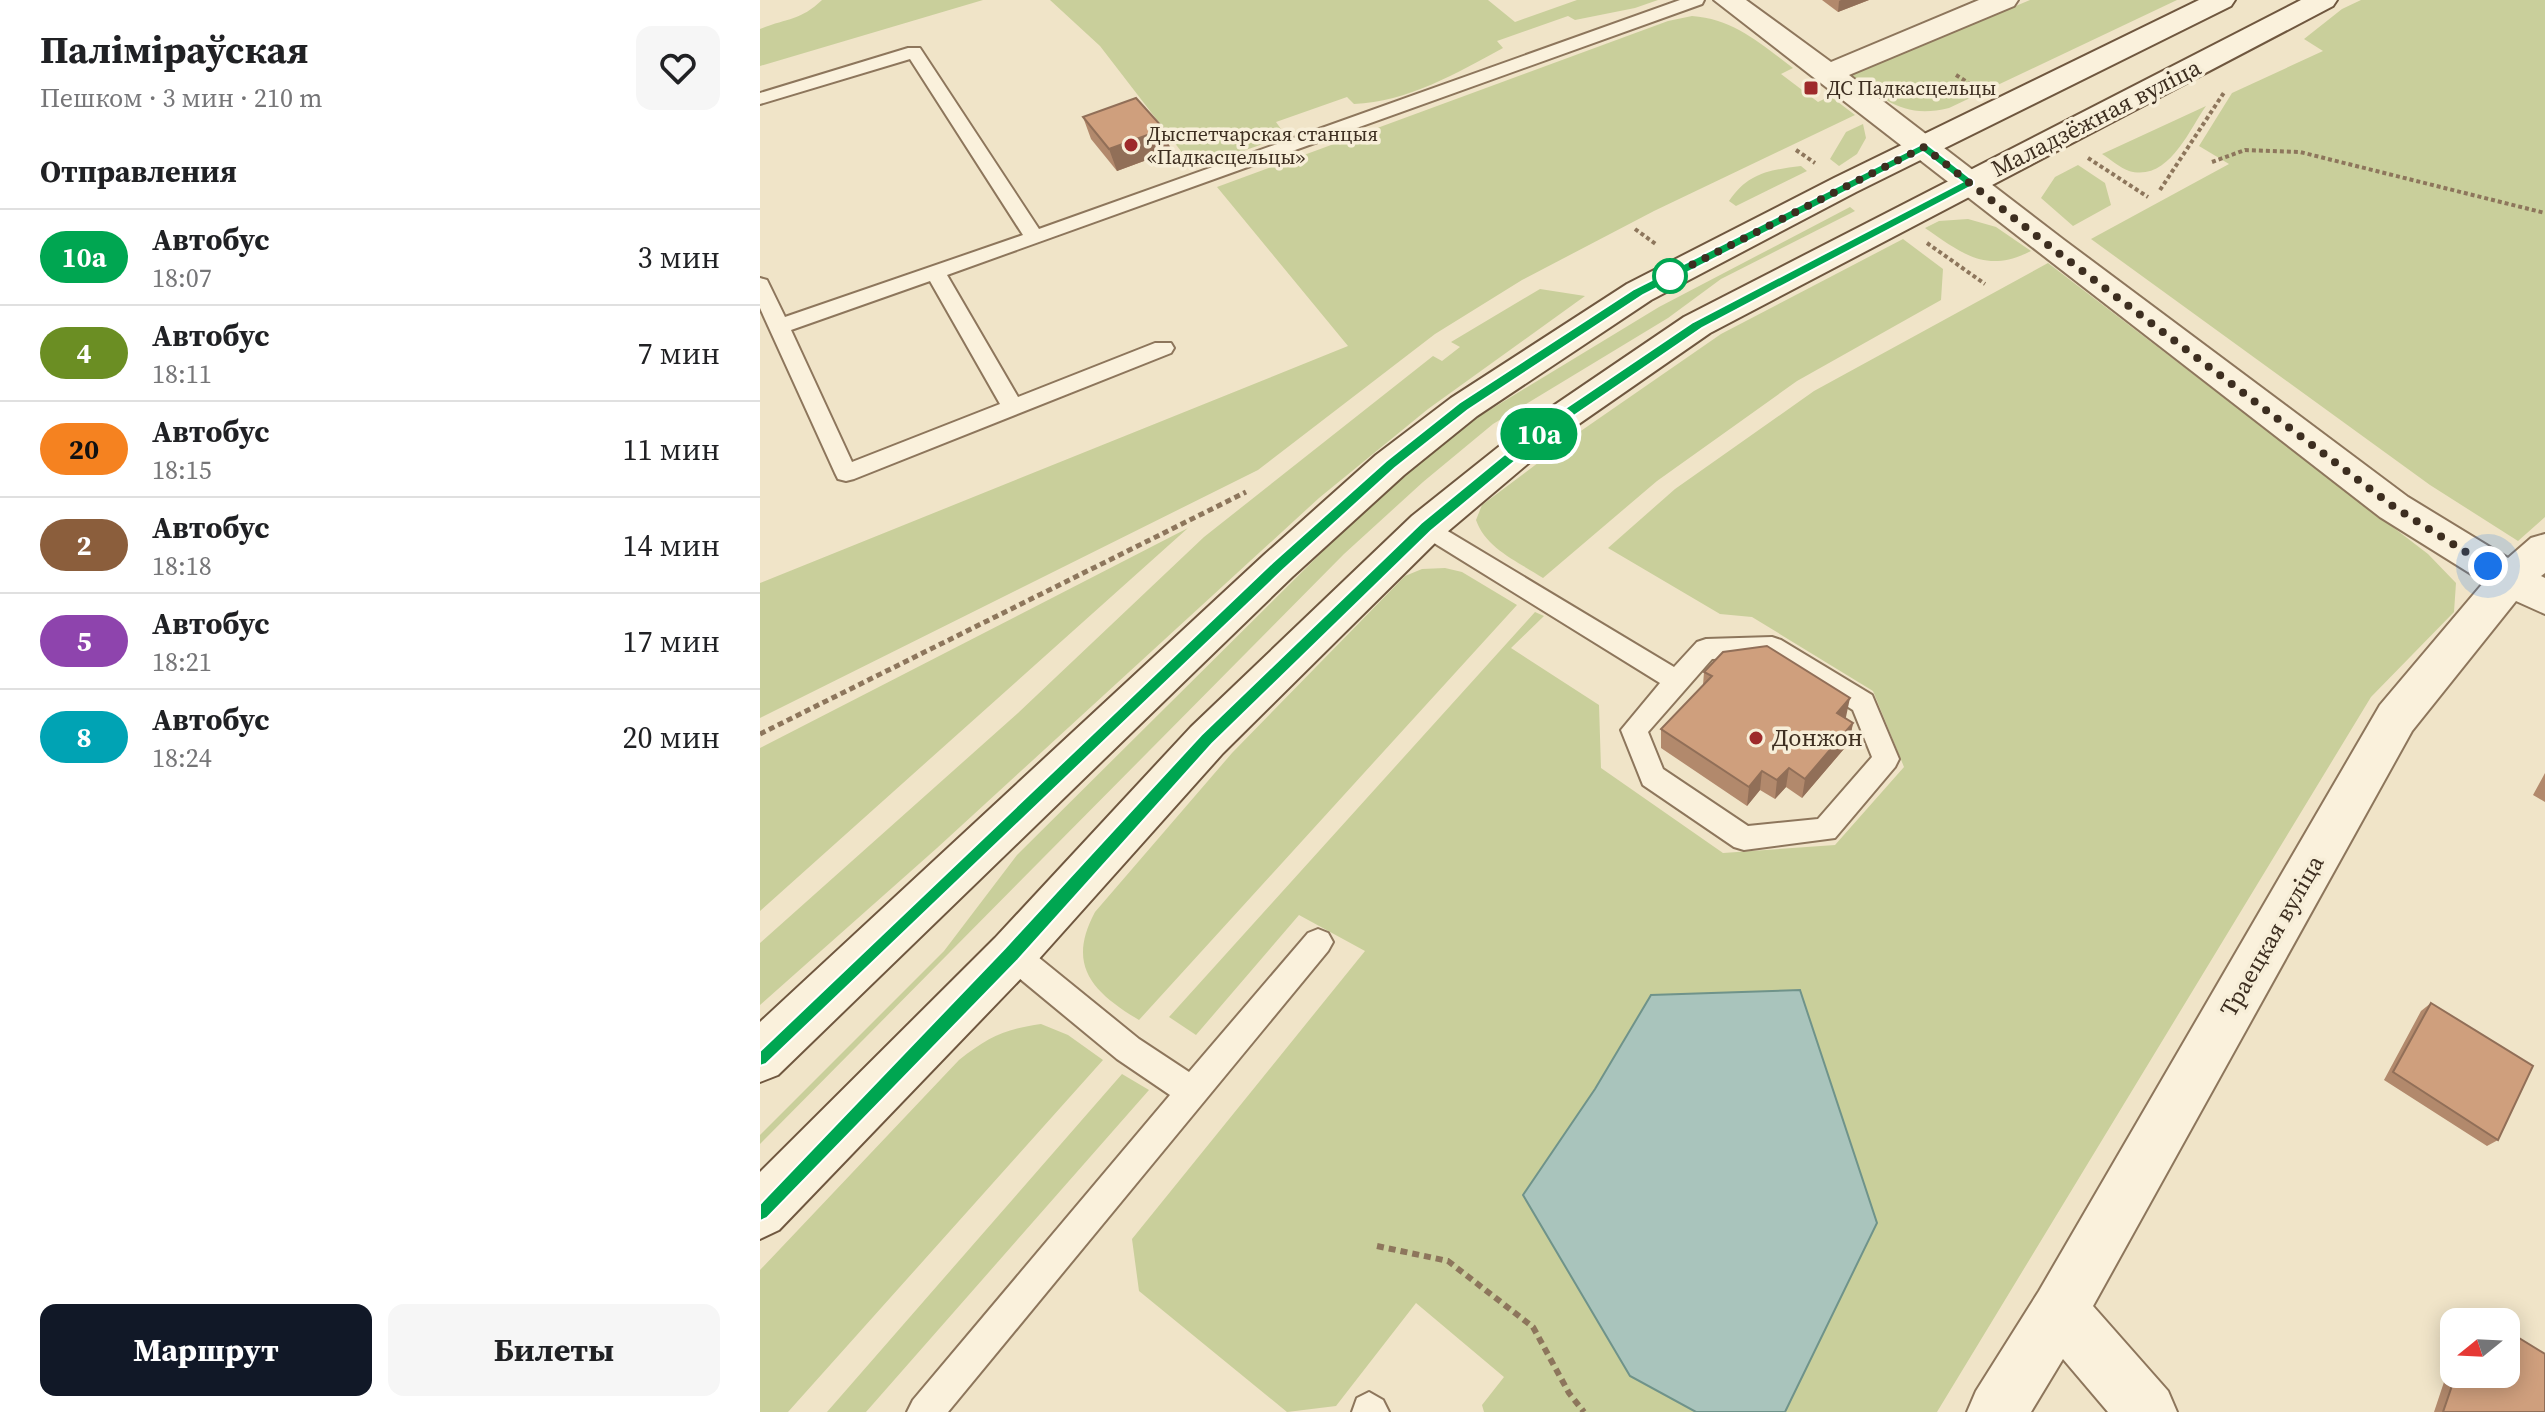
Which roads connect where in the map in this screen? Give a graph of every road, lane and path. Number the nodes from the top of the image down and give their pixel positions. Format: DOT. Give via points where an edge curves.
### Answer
graph roads {
  1 [pos="1696,0"];
  2 [pos="1728,0"];
  3 [pos="2004,0"];
  4 [pos="2221,0"];
  5 [pos="2323,0"];
  6 [pos="1827,74"];
  7 [pos="2229,85"];
  8 [pos="760,99"];
  9 [pos="1924,147"];
  10 [pos="2212,162"];
  11 [pos="1970,183"];
  12 [pos="2160,190"];
  13 [pos="2545,213"];
  14 [pos="1034,236"];
  15 [pos="935,272"];
  16 [pos="760,285"];
  17 [pos="779,327"];
  18 [pos="1163,348"];
  19 [pos="1013,407"];
  20 [pos="1246,492"];
  21 [pos="1426,527"];
  22 [pos="2534,575"];
  23 [pos="1677,681"];
  24 [pos="760,734"];
  25 [pos="1318,942"];
  26 [pos="1012,954"];
  27 [pos="760,1057"];
  28 [pos="1192,1092"];
  29 [pos="760,1211"];
  30 [pos="1377,1246"];
  31 [pos="2059,1311"];
  32 [pos="925,1412"];
  33 [pos="1584,1412"];
  34 [pos="1997,1412"];
  35 [pos="2147,1412"];
  1 -- 14 [label="lane"];
  2 -- 6 [label="main road"];
  3 -- 6 [label="main road"];
  4 -- 9 [label="main road, Маладзёжная вуліца"];
  5 -- 11 [label="main road, Маладзёжная вуліца"];
  6 -- 9 [label="main road"];
  7 -- 12 [label="path"];
  8 -- 14 [label="lane" via="914,52"];
  9 -- 11 [label="main road"];
  9 -- 27 [label="main road, Маладзёжная вуліца" via="1639,292 1464,407 1278,566"];
  10 -- 13 [label="path" via="2245,150 2300,152"];
  11 -- 21 [label="main road, Маладзёжная вуліца" via="1697,325 1544,430"];
  11 -- 22 [label="main road" via="2394,507"];
  14 -- 15 [label="lane"];
  15 -- 17 [label="lane"];
  15 -- 19 [label="lane"];
  16 -- 17 [label="lane"];
  17 -- 19 [label="lane" via="846,473"];
  18 -- 19 [label="lane"];
  20 -- 24 [label="path"];
  21 -- 23 [label="lane"];
  21 -- 26 [label="main road, Маладзёжная вуліца" via="1207,740"];
  22 -- 31 [label="main road, Траецкая вуліца" via="2396,718"];
  23 -- 23 [label="lane" via="1634,730 1653,777 1744,838 1825,830 1886,759 1863,703 1772,647 1706,649"];
  25 -- 28 [label="lane"];
  26 -- 28 [label="lane" via="1128,1049"];
  26 -- 29 [label="main road, Маладзёжная вуліца"];
  28 -- 32 [label="lane"];
  30 -- 33 [label="path" via="1448,1261 1533,1327"];
  31 -- 34 [label="main road, Траецкая вуліца"];
  31 -- 35 [label="main road"];
}
